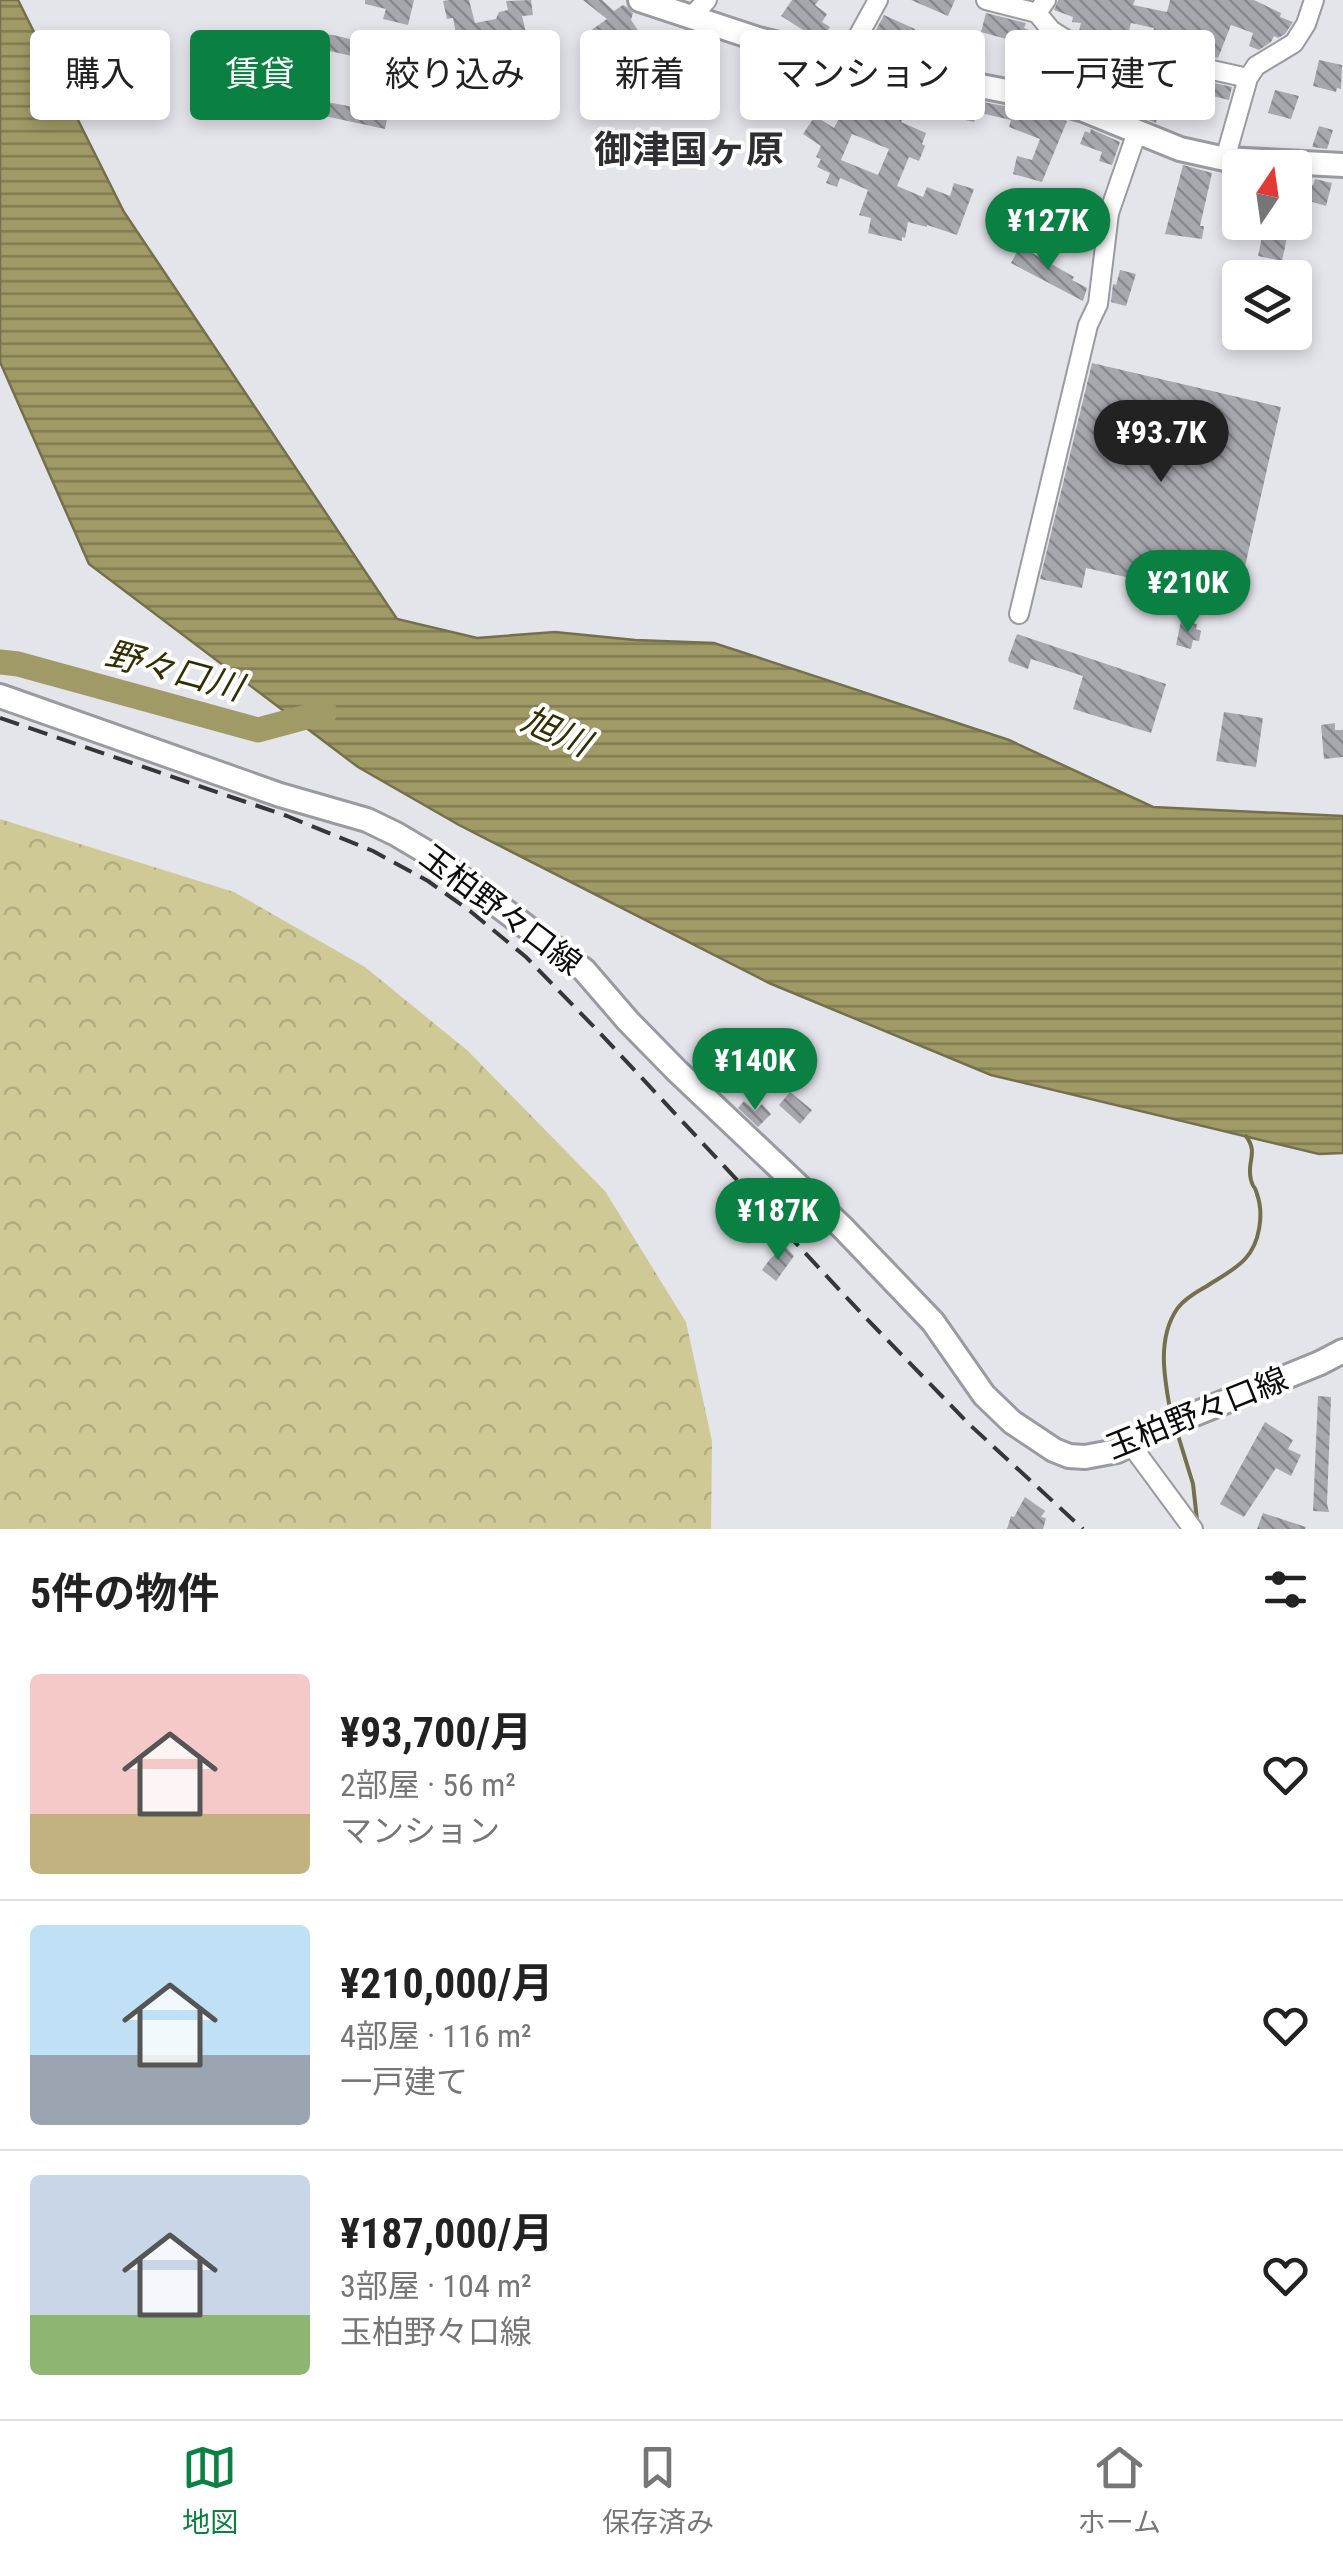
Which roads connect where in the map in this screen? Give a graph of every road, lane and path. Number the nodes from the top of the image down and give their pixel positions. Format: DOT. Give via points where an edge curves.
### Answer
graph roads {
  1 [pos="640,0"];
  2 [pos="707,0"];
  3 [pos="878,0"];
  4 [pos="986,0"];
  5 [pos="1314,0"];
  6 [pos="1042,6"];
  7 [pos="690,18"];
  8 [pos="862,30"];
  9 [pos="740,33"];
  10 [pos="1248,78"];
  11 [pos="985,87"];
  12 [pos="1137,132"];
  13 [pos="1228,150"];
  14 [pos="1222,158"];
  15 [pos="1312,164"];
  16 [pos="1343,166"];
  17 [pos="1020,614"];
  18 [pos="0,696"];
  19 [pos="1343,1350"];
  20 [pos="1131,1445"];
  21 [pos="1191,1527"];
  1 -- 7 [label="main road"];
  2 -- 7 [label="street"];
  3 -- 8 [label="street"];
  4 -- 6 [label="street"];
  5 -- 10 [label="street" via="1294,42"];
  6 -- 10 [label="street" via="1051,30 1070,42"];
  7 -- 9 [label="main road"];
  10 -- 13 [label="street"];
  11 -- 12 [label="main road" via="1044,98"];
  12 -- 14 [label="main road"];
  12 -- 17 [label="street" via="1109,213 1098,304"];
  15 -- 16 [label="main road"];
  18 -- 20 [label="main road, 玉柏野々口線" via="366,820 428,854 584,970 677,1072 856,1241 1012,1422 1069,1456 1104,1455"];
  19 -- 20 [label="main road, 玉柏野々口線"];
  20 -- 21 [label="street"];
}
